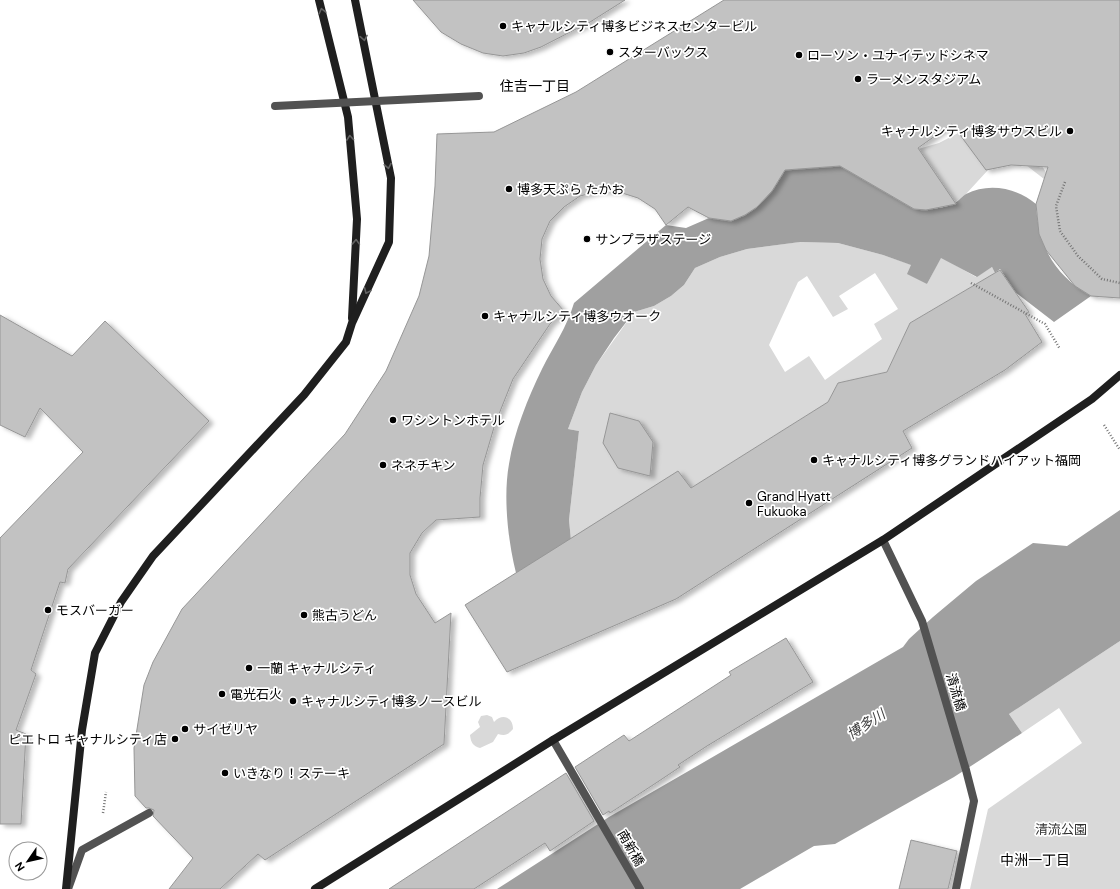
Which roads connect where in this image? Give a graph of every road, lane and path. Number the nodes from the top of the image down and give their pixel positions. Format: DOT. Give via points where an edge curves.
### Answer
graph roads {
  1 [pos="319,0"];
  2 [pos="355,0"];
  3 [pos="480,96"];
  4 [pos="275,106"];
  5 [pos="1065,182"];
  6 [pos="972,283"];
  7 [pos="1120,283"];
  8 [pos="352,323"];
  9 [pos="1060,349"];
  10 [pos="1120,375"];
  11 [pos="1104,425"];
  12 [pos="1120,450"];
  13 [pos="883,540"];
  14 [pos="553,740"];
  15 [pos="149,813"];
  16 [pos="67,889"];
  17 [pos="315,889"];
  18 [pos="640,889"];
  19 [pos="956,889"];
  8 -- 1 [label="street, one-way" via="357,219 348,116"];
  2 -- 8 [label="street, one-way" via="391,178 389,242"];
  3 -- 4 [label="street, bridge"];
  5 -- 7 [label="path" via="1056,206 1060,231 1078,256 1102,279"];
  6 -- 9 [label="path" via="1045,324"];
  8 -- 16 [label="street" via="346,342 304,395 153,556 121,602 95,653 82,730"];
  10 -- 13 [label="street" via="1092,399"];
  11 -- 12 [label="path"];
  13 -- 14 [label="street"];
  13 -- 19 [label="street, 清流橋" via="922,621 974,801"];
  14 -- 17 [label="street"];
  14 -- 18 [label="street, 南新橋"];
  15 -- 16 [label="street" via="82,850"];
}
